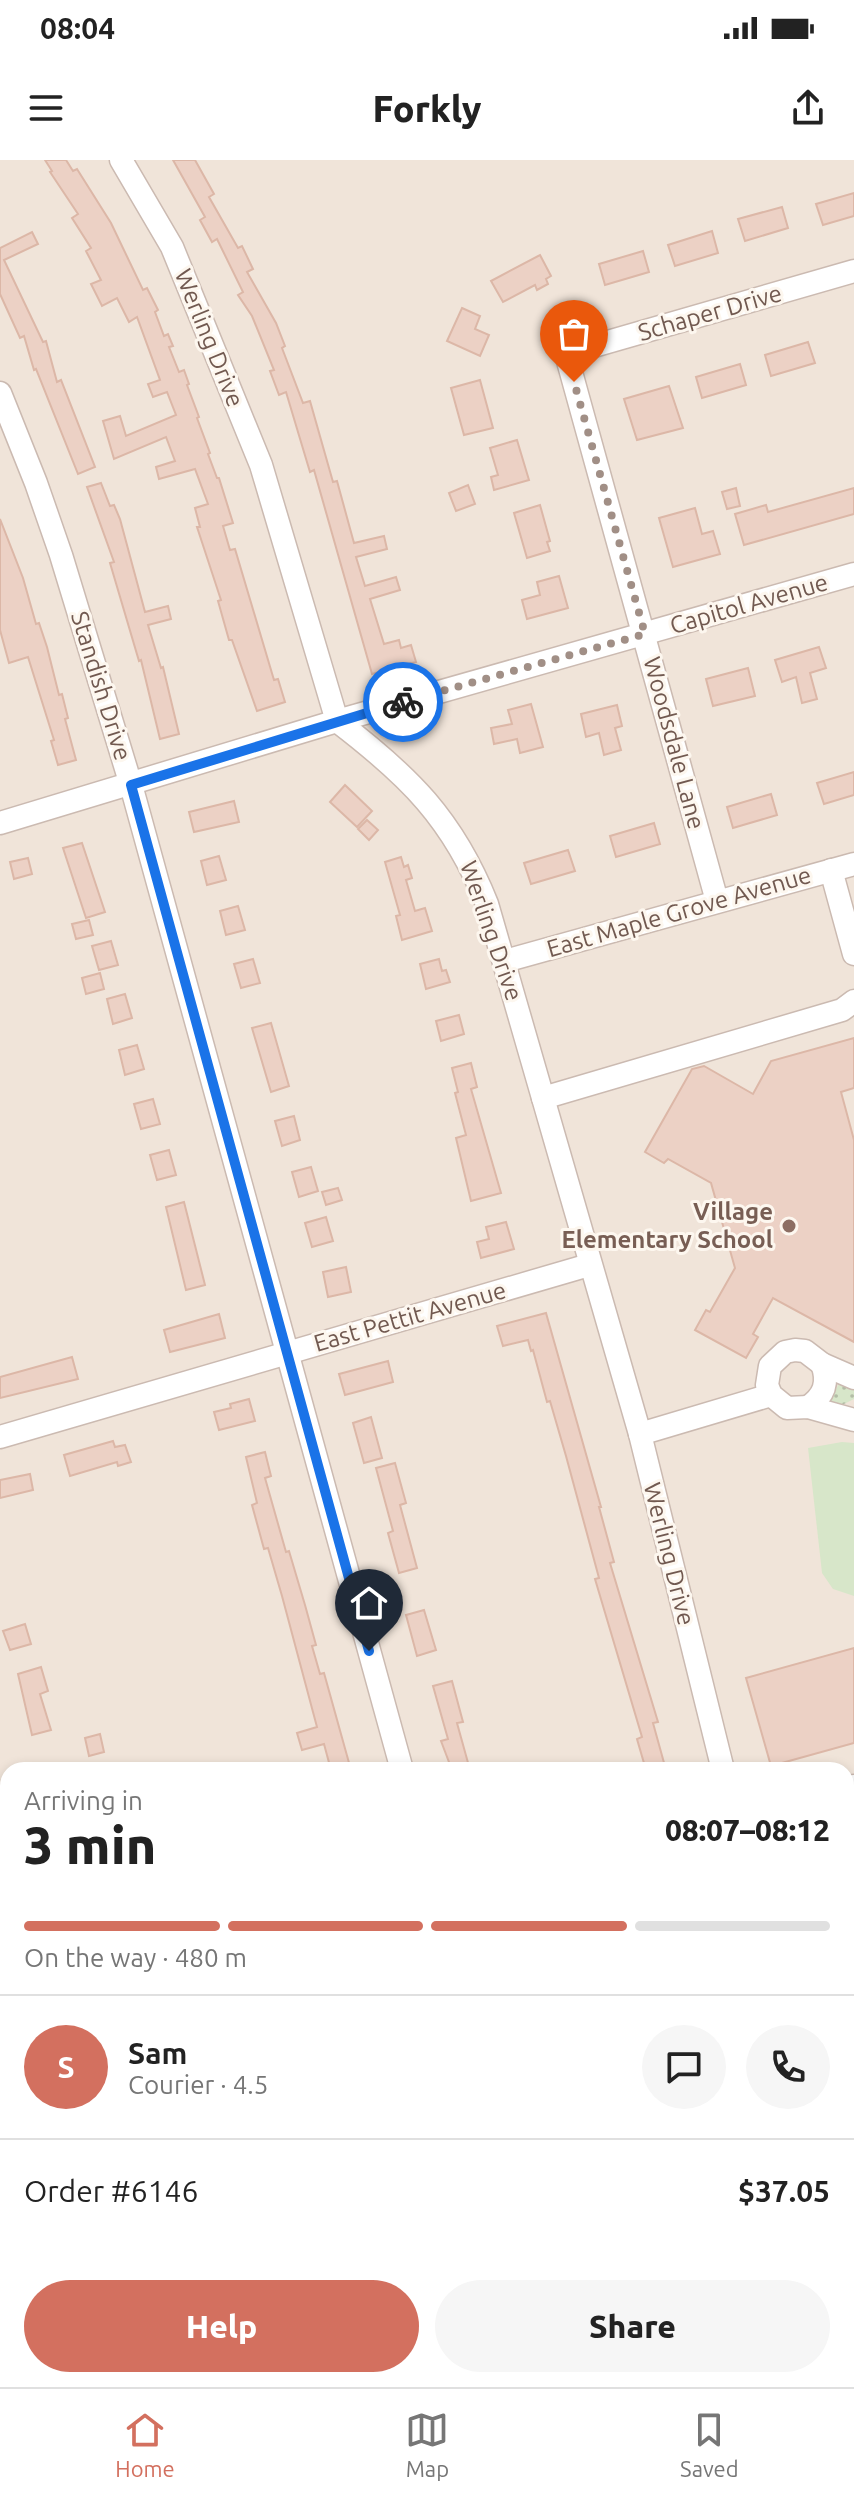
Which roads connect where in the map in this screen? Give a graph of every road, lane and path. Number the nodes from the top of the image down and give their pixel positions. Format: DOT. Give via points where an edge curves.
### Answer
graph roads {
  1 [pos="121,160"];
  2 [pos="854,271"];
  3 [pos="566,354"];
  4 [pos="0,393"];
  5 [pos="854,574"];
  6 [pos="645,634"];
  7 [pos="337,721"];
  8 [pos="131,785"];
  9 [pos="0,823"];
  10 [pos="854,864"];
  11 [pos="831,870"];
  12 [pos="717,901"];
  13 [pos="854,954"];
  14 [pos="505,961"];
  15 [pos="854,1001"];
  16 [pos="543,1098"];
  17 [pos="589,1265"];
  18 [pos="286,1353"];
  19 [pos="822,1364"];
  20 [pos="854,1378"];
  21 [pos="771,1395"];
  22 [pos="808,1407"];
  23 [pos="854,1420"];
  24 [pos="640,1434"];
  25 [pos="0,1437"];
  26 [pos="400,1762"];
  27 [pos="721,1762"];
  1 -- 7 [label="street, Werling Drive" via="172,247 261,465"];
  2 -- 3 [label="street, Schaper Drive"];
  3 -- 6 [label="street, Woodsdale Lane"];
  4 -- 8 [label="street, Standish Drive" via="61,555"];
  5 -- 6 [label="street, Capitol Avenue"];
  6 -- 7 [label="street, Capitol Avenue"];
  6 -- 12 [label="street, Woodsdale Lane"];
  7 -- 8 [label="street, Capitol Avenue"];
  7 -- 14 [label="street, Werling Drive" via="413,785 450,830 475,874"];
  8 -- 9 [label="street, Capitol Avenue"];
  8 -- 18 [label="street, Standish Drive"];
  10 -- 11 [label="street, East Maple Grove Avenue"];
  11 -- 12 [label="street, East Maple Grove Avenue"];
  11 -- 13 [label="street"];
  12 -- 14 [label="street, East Maple Grove Avenue"];
  14 -- 16 [label="street, Werling Drive"];
  15 -- 16 [label="street" via="842,1010"];
  16 -- 17 [label="street, Werling Drive"];
  17 -- 18 [label="street, East Pettit Avenue"];
  17 -- 24 [label="street, Werling Drive"];
  18 -- 25 [label="street, East Pettit Avenue"];
  18 -- 26 [label="street, Standish Drive"];
  19 -- 20 [label="street"];
  19 -- 21 [label="street" via="805,1351 785,1352 767,1375"];
  19 -- 22 [label="street" via="826,1384"];
  21 -- 22 [label="street" via="787,1408"];
  21 -- 24 [label="street"];
  22 -- 23 [label="street"];
  24 -- 27 [label="street, Werling Drive"];
}
